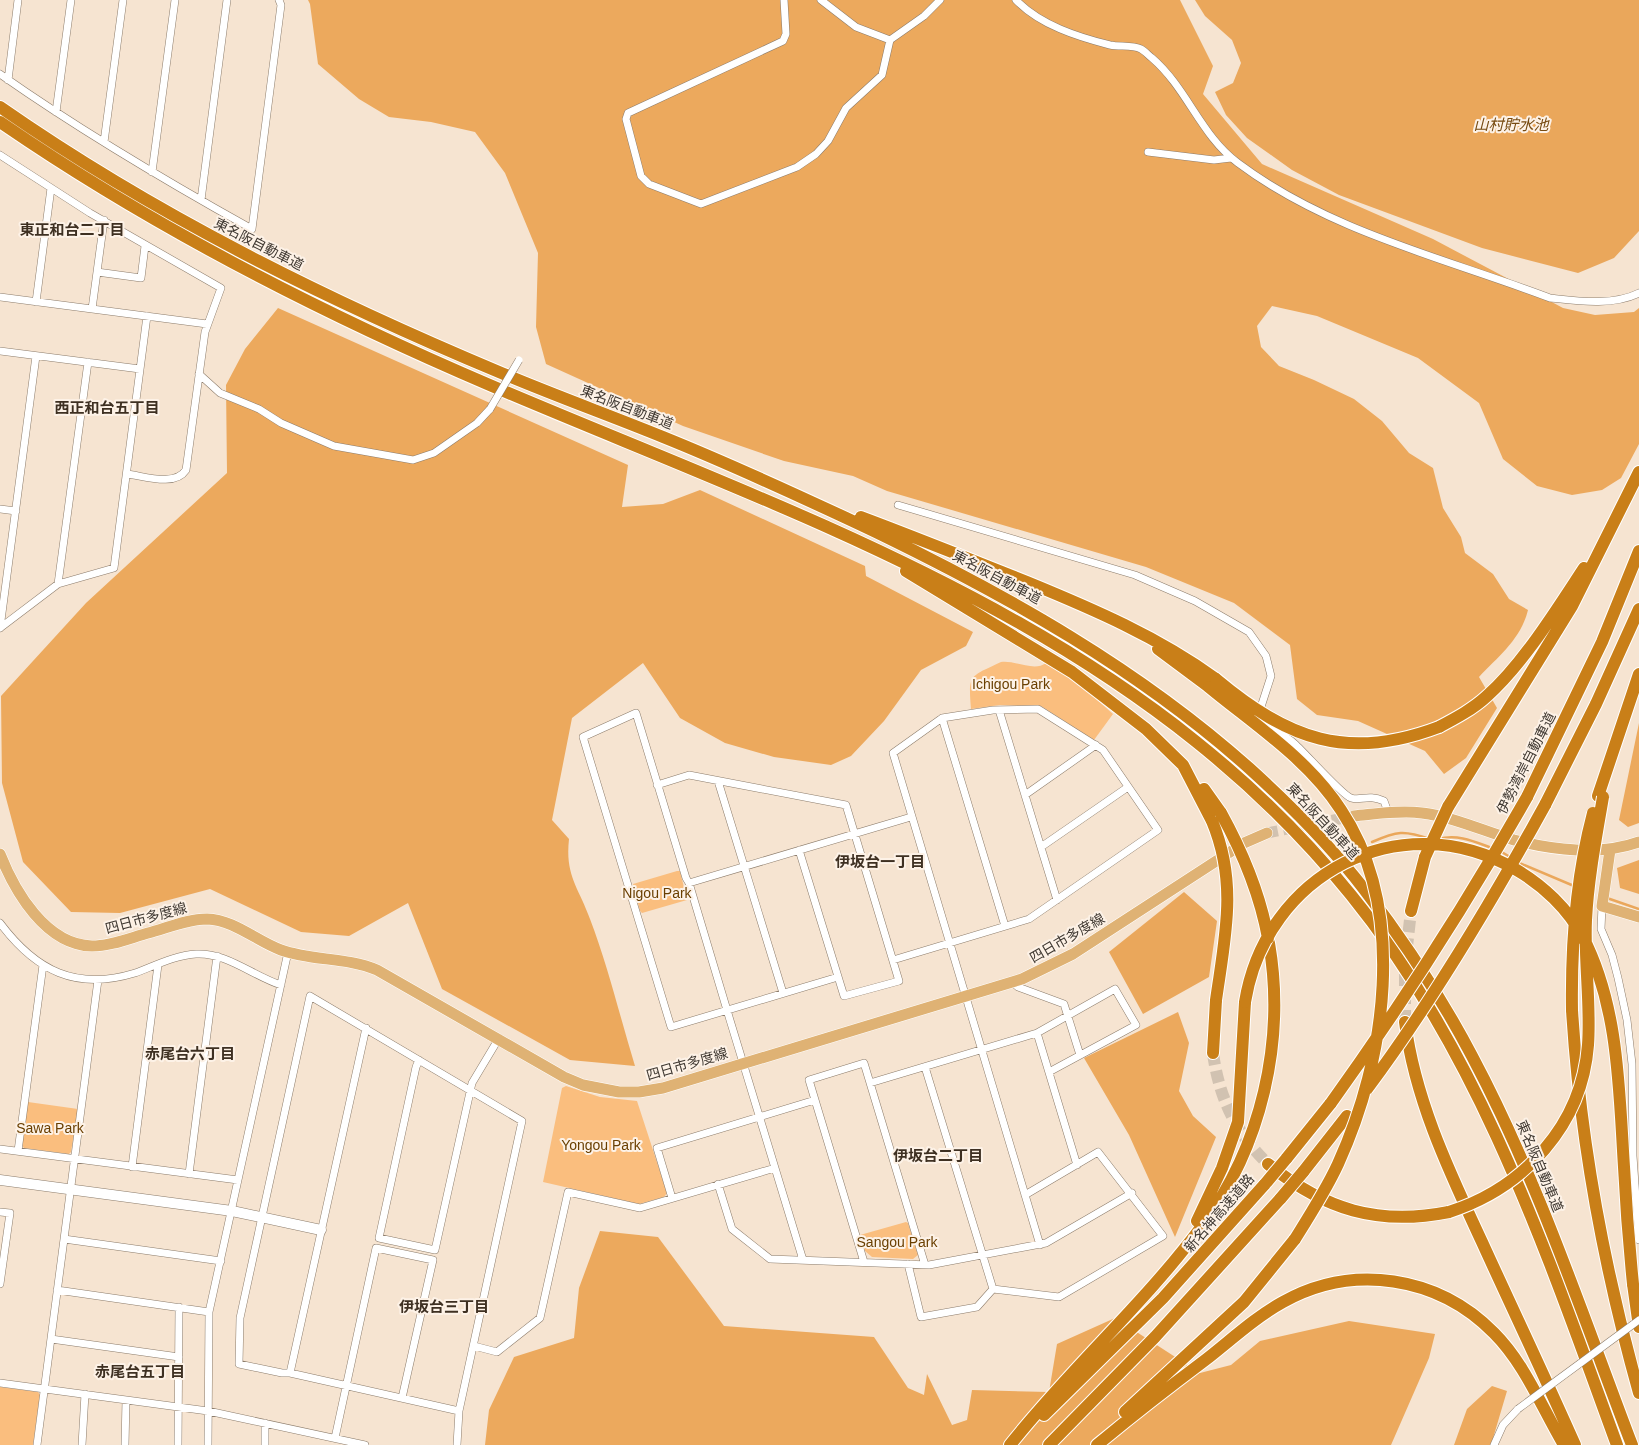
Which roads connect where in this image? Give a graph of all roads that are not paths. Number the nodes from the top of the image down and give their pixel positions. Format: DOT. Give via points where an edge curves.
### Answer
graph roads {
  1 [pos="18,0"];
  2 [pos="71,0"];
  3 [pos="123,0"];
  4 [pos="175,0"];
  5 [pos="227,0"];
  6 [pos="278,0"];
  7 [pos="784,0"];
  8 [pos="820,0"];
  9 [pos="940,0"];
  10 [pos="1016,0"];
  11 [pos="890,40"];
  12 [pos="0,74"];
  13 [pos="8,80"];
  14 [pos="0,108"];
  15 [pos="56,112"];
  16 [pos="0,122"];
  17 [pos="104,142"];
  18 [pos="1148,152"];
  19 [pos="0,155"];
  20 [pos="1231,158"];
  21 [pos="152,172"];
  22 [pos="51,188"];
  23 [pos="201,200"];
  24 [pos="104,220"];
  25 [pos="145,246"];
  26 [pos="97,272"];
  27 [pos="1639,293"];
  28 [pos="0,297"];
  29 [pos="36,302"];
  30 [pos="92,309"];
  31 [pos="147,316"];
  32 [pos="207,324"];
  33 [pos="0,351"];
  34 [pos="36,356"];
  35 [pos="519,360"];
  36 [pos="88,362"];
  37 [pos="140,369"];
  38 [pos="199,374"];
  39 [pos="1639,472"];
  40 [pos="127,474"];
  41 [pos="1632,486"];
  42 [pos="786,489"];
  43 [pos="898,505"];
  44 [pos="0,509"];
  45 [pos="16,511"];
  46 [pos="826,525"];
  47 [pos="1639,551"];
  48 [pos="58,584"];
  49 [pos="1639,609"];
  50 [pos="0,628"];
  51 [pos="1639,674"];
  52 [pos="1212,683"];
  53 [pos="999,710"];
  54 [pos="942,718"];
  55 [pos="1096,745"];
  56 [pos="718,781"];
  57 [pos="657,785"];
  58 [pos="1128,787"];
  59 [pos="1025,795"];
  60 [pos="1601,796"];
  61 [pos="1388,812"];
  62 [pos="1354,816"];
  63 [pos="911,817"];
  64 [pos="1217,817"];
  65 [pos="1267,833"];
  66 [pos="854,834"];
  67 [pos="1639,842"];
  68 [pos="1041,847"];
  69 [pos="799,850"];
  70 [pos="1610,850"];
  71 [pos="0,854"];
  72 [pos="744,866"];
  73 [pos="689,884"];
  74 [pos="1057,900"];
  75 [pos="1602,906"];
  76 [pos="1411,912"];
  77 [pos="1639,917"];
  78 [pos="0,924"];
  79 [pos="1005,926"];
  80 [pos="948,943"];
  81 [pos="288,952"];
  82 [pos="217,956"];
  83 [pos="893,960"];
  84 [pos="42,965"];
  85 [pos="158,965"];
  86 [pos="838,976"];
  87 [pos="1418,978"];
  88 [pos="98,980"];
  89 [pos="1012,982"];
  90 [pos="281,985"];
  91 [pos="783,993"];
  92 [pos="965,996"];
  93 [pos="727,1010"];
  94 [pos="1068,1016"];
  95 [pos="1405,1022"];
  96 [pos="366,1028"];
  97 [pos="1037,1033"];
  98 [pos="499,1038"];
  99 [pos="981,1050"];
  100 [pos="1213,1053"];
  101 [pos="1080,1055"];
  102 [pos="419,1060"];
  103 [pos="744,1063"];
  104 [pos="925,1067"];
  105 [pos="1049,1072"];
  106 [pos="870,1083"];
  107 [pos="470,1089"];
  108 [pos="815,1100"];
  109 [pos="760,1117"];
  110 [pos="0,1149"];
  111 [pos="18,1151"];
  112 [pos="74,1159"];
  113 [pos="1268,1164"];
  114 [pos="1077,1165"];
  115 [pos="132,1166"];
  116 [pos="775,1168"];
  117 [pos="189,1174"];
  118 [pos="0,1180"];
  119 [pos="238,1180"];
  120 [pos="718,1184"];
  121 [pos="70,1190"];
  122 [pos="1132,1193"];
  123 [pos="1025,1195"];
  124 [pos="672,1198"];
  125 [pos="232,1211"];
  126 [pos="0,1212"];
  127 [pos="262,1217"];
  128 [pos="321,1230"];
  129 [pos="64,1239"];
  130 [pos="1639,1240"];
  131 [pos="1040,1245"];
  132 [pos="982,1255"];
  133 [pos="802,1260"];
  134 [pos="221,1261"];
  135 [pos="864,1262"];
  136 [pos="1172,1262"];
  137 [pos="908,1264"];
  138 [pos="925,1265"];
  139 [pos="0,1284"];
  140 [pos="993,1288"];
  141 [pos="57,1290"];
  142 [pos="179,1307"];
  143 [pos="209,1312"];
  144 [pos="1639,1320"];
  145 [pos="1639,1327"];
  146 [pos="51,1339"];
  147 [pos="474,1346"];
  148 [pos="179,1357"];
  149 [pos="290,1373"];
  150 [pos="0,1383"];
  151 [pos="347,1386"];
  152 [pos="44,1389"];
  153 [pos="1639,1393"];
  154 [pos="85,1394"];
  155 [pos="402,1398"];
  156 [pos="126,1400"];
  157 [pos="178,1407"];
  158 [pos="208,1411"];
  159 [pos="459,1411"];
  160 [pos="265,1423"];
  161 [pos="334,1438"];
  162 [pos="37,1445"];
  163 [pos="82,1445"];
  164 [pos="125,1445"];
  165 [pos="178,1445"];
  166 [pos="208,1445"];
  167 [pos="265,1445"];
  168 [pos="365,1445"];
  169 [pos="457,1445"];
  170 [pos="1012,1445"];
  171 [pos="1049,1445"];
  172 [pos="1088,1445"];
  173 [pos="1097,1445"];
  174 [pos="1494,1445"];
  175 [pos="1564,1445"];
  176 [pos="1575,1445"];
  177 [pos="1617,1445"];
  178 [pos="1632,1445"];
  1 -- 13 [label="street"];
  2 -- 15 [label="street"];
  3 -- 17 [label="street"];
  4 -- 21 [label="street"];
  5 -- 23 [label="street"];
  6 -- 23 [label="street" via="281,5 252,229"];
  7 -- 11 [label="street" via="784,41 628,113 626,120 641,176 649,184 701,204 797,167 816,154 828,141 846,108 882,75"];
  8 -- 11 [label="street" via="856,27"];
  9 -- 11 [label="street"];
  10 -- 20 [label="street" via="1069,34 1111,45 1140,48 1180,88 1204,128"];
  12 -- 13 [label="street"];
  13 -- 15 [label="street"];
  14 -- 42 [label="highway, 東名阪自動車道" via="83,162 248,257 485,366"];
  15 -- 17 [label="street"];
  16 -- 46 [label="highway, 東名阪自動車道" via="167,228 319,307 490,386"];
  17 -- 21 [label="street"];
  18 -- 20 [label="street" via="1214,160"];
  19 -- 22 [label="street"];
  20 -- 27 [label="street" via="1254,176 1351,227 1550,298 1615,300"];
  21 -- 23 [label="street"];
  22 -- 24 [label="street"];
  22 -- 29 [label="street"];
  24 -- 25 [label="street"];
  24 -- 26 [label="street"];
  25 -- 26 [label="street" via="141,278"];
  25 -- 32 [label="street" via="221,288"];
  26 -- 30 [label="street"];
  28 -- 29 [label="street"];
  29 -- 30 [label="street"];
  30 -- 31 [label="street"];
  31 -- 32 [label="street"];
  31 -- 37 [label="street"];
  32 -- 38 [label="street"];
  33 -- 34 [label="street"];
  34 -- 36 [label="street"];
  34 -- 45 [label="street"];
  35 -- 38 [label="street, bridge" via="490,409 477,423 434,453 413,460 334,446 220,393"];
  36 -- 37 [label="street"];
  36 -- 48 [label="street"];
  37 -- 40 [label="street"];
  38 -- 40 [label="street" via="184,474 168,479"];
  39 -- 41 [label="highway"];
  40 -- 48 [label="street" via="114,568"];
  41 -- 52 [label="highway, bridge" via="1597,547 1515,666 1486,697 1439,727 1384,742 1366,744 1325,740 1271,720"];
  41 -- 76 [label="highway, bridge" via="1548,646 1448,807 1426,857"];
  42 -- 52 [label="highway" via="1002,572 1114,621 1160,642"];
  42 -- 178 [label="highway, 東名阪自動車道" via="971,579 1095,650 1214,737 1320,837 1399,937 1438,996 1472,1057 1535,1190"];
  43 -- 61 [label="street" via="1135,575 1195,601 1249,632 1266,656 1271,676 1260,710 1263,722 1293,742 1342,792 1352,798 1374,796 1384,801"];
  44 -- 45 [label="street"];
  45 -- 50 [label="street"];
  46 -- 64 [label="highway" via="1072,672 1146,729 1183,765"];
  46 -- 177 [label="highway, 東名阪自動車道" via="1028,626 1147,703 1262,798 1346,888 1429,1007 1470,1083 1527,1207"];
  47 -- 87 [label="highway, 伊勢湾岸自動車道, bridge" via="1602,642 1553,747 1485,871"];
  48 -- 50 [label="street"];
  49 -- 171 [label="highway, bridge" via="1546,805 1464,946 1393,1054 1281,1198 1161,1330"];
  51 -- 60 [label="highway"];
  52 -- 172 [label="highway, bridge" via="1327,790 1356,835 1371,872 1382,935 1382,980 1370,1069 1338,1163 1295,1239 1244,1302"];
  53 -- 54 [label="street"];
  53 -- 55 [label="street" via="1038,709"];
  53 -- 59 [label="street"];
  54 -- 63 [label="street" via="893,754"];
  54 -- 79 [label="street"];
  55 -- 58 [label="street" via="1103,750"];
  55 -- 59 [label="street"];
  56 -- 57 [label="street" via="689,775"];
  56 -- 66 [label="street" via="846,805"];
  56 -- 72 [label="street"];
  57 -- 73 [label="street"];
  57 -- 93 [label="street" via="636,713 583,737 670,1027"];
  58 -- 68 [label="street"];
  58 -- 74 [label="street" via="1158,830"];
  59 -- 68 [label="street"];
  60 -- 113 [label="highway, bridge" via="1586,920 1588,1048 1577,1095 1551,1143 1528,1168 1492,1195 1449,1212 1406,1217 1362,1214 1312,1195"];
  60 -- 153 [label="highway, bridge" via="1577,890 1572,948 1575,1059 1590,1172 1614,1294"];
  61 -- 62 [label="main road"];
  61 -- 70 [label="main road" via="1421,813 1458,821 1515,840 1545,846"];
  63 -- 66 [label="street"];
  63 -- 80 [label="street"];
  64 -- 100 [label="highway, bridge" via="1229,894"];
  64 -- 136 [label="highway, bridge" via="1246,861 1260,900 1274,976 1274,1023 1268,1071 1255,1123 1225,1188 1202,1226"];
  65 -- 89 [label="main road, 四日市多度線" via="1244,843 1073,954"];
  66 -- 69 [label="street"];
  66 -- 83 [label="street"];
  67 -- 70 [label="main road"];
  68 -- 74 [label="street"];
  69 -- 72 [label="street"];
  69 -- 86 [label="street"];
  70 -- 75 [label="main road"];
  71 -- 81 [label="main road, 四日市多度線" via="10,877 32,910 55,932 74,942 94,946 110,944 189,921 208,919 228,924"];
  72 -- 73 [label="street"];
  72 -- 91 [label="street"];
  73 -- 93 [label="street"];
  74 -- 79 [label="street" via="1029,919"];
  75 -- 77 [label="main road"];
  75 -- 130 [label="street" via="1601,929 1618,978 1632,1064 1633,1156"];
  78 -- 84 [label="street"];
  79 -- 80 [label="street"];
  80 -- 83 [label="street"];
  80 -- 92 [label="street"];
  81 -- 90 [label="street"];
  81 -- 98 [label="main road, 四日市多度線" via="356,963 377,970"];
  82 -- 85 [label="street" via="197,954"];
  82 -- 90 [label="street"];
  82 -- 117 [label="street"];
  83 -- 86 [label="street" via="899,980 844,996"];
  84 -- 88 [label="street" via="67,977"];
  84 -- 111 [label="street"];
  85 -- 88 [label="street"];
  85 -- 115 [label="street"];
  86 -- 91 [label="street"];
  87 -- 170 [label="highway, 新名神高速道路, bridge" via="1331,1103 1265,1184 1163,1298"];
  88 -- 112 [label="street"];
  89 -- 92 [label="main road, 四日市多度線"];
  89 -- 94 [label="street" via="1064,1004"];
  90 -- 119 [label="street"];
  91 -- 93 [label="street"];
  92 -- 99 [label="street"];
  92 -- 103 [label="main road, 四日市多度線"];
  93 -- 103 [label="street"];
  94 -- 97 [label="street"];
  94 -- 101 [label="street"];
  94 -- 101 [label="street" via="1115,989 1136,1025"];
  95 -- 176 [label="highway" via="1415,1076 1434,1134"];
  96 -- 102 [label="street"];
  96 -- 127 [label="street" via="310,996"];
  96 -- 128 [label="street"];
  97 -- 99 [label="street"];
  97 -- 105 [label="street"];
  98 -- 103 [label="main road, 四日市多度線" via="564,1077 611,1091 639,1092 662,1088"];
  98 -- 107 [label="street"];
  99 -- 104 [label="street"];
  99 -- 123 [label="street"];
  101 -- 105 [label="street"];
  102 -- 107 [label="street"];
  102 -- 107 [label="street" via="379,1238 435,1250"];
  103 -- 109 [label="street"];
  104 -- 106 [label="street"];
  104 -- 132 [label="street"];
  105 -- 114 [label="street"];
  106 -- 108 [label="street" via="864,1063 809,1080"];
  106 -- 138 [label="street"];
  107 -- 147 [label="street" via="522,1121"];
  108 -- 109 [label="street"];
  108 -- 135 [label="street"];
  109 -- 116 [label="street"];
  109 -- 124 [label="street" via="657,1148"];
  110 -- 111 [label="street"];
  111 -- 112 [label="street"];
  112 -- 115 [label="street"];
  112 -- 121 [label="street"];
  114 -- 122 [label="street" via="1098,1152"];
  114 -- 123 [label="street"];
  115 -- 117 [label="street"];
  116 -- 120 [label="street"];
  116 -- 133 [label="street"];
  117 -- 119 [label="street"];
  118 -- 121 [label="street"];
  119 -- 125 [label="street"];
  120 -- 124 [label="street"];
  120 -- 133 [label="street" via="732,1229 770,1259"];
  121 -- 125 [label="street"];
  121 -- 129 [label="street"];
  122 -- 131 [label="street"];
  122 -- 140 [label="street" via="1163,1236 1059,1297"];
  123 -- 131 [label="street"];
  124 -- 147 [label="street" via="640,1208 568,1192 540,1318 497,1352"];
  125 -- 127 [label="street"];
  125 -- 134 [label="street"];
  126 -- 139 [label="street" via="10,1213"];
  127 -- 128 [label="street"];
  127 -- 149 [label="street" via="240,1318 239,1364"];
  128 -- 149 [label="street"];
  129 -- 134 [label="street"];
  129 -- 141 [label="street"];
  131 -- 132 [label="street"];
  132 -- 138 [label="street"];
  132 -- 140 [label="street"];
  133 -- 135 [label="street"];
  134 -- 143 [label="street"];
  135 -- 137 [label="street"];
  136 -- 145 [label="highway, bridge" via="1204,1208 1232,1145 1241,1104 1246,1002 1256,958 1265,940 1288,906 1320,877 1351,859 1403,845 1446,846 1486,855 1525,875 1555,900 1582,936 1602,987 1609,1016"];
  136 -- 170 [label="highway" via="1054,1392"];
  137 -- 138 [label="street"];
  137 -- 140 [label="street" via="921,1317 977,1307"];
  141 -- 142 [label="street"];
  141 -- 146 [label="street"];
  142 -- 143 [label="street"];
  142 -- 148 [label="street"];
  143 -- 158 [label="street"];
  144 -- 174 [label="street, bridge" via="1518,1409 1503,1425"];
  146 -- 148 [label="street"];
  146 -- 152 [label="street"];
  147 -- 159 [label="street"];
  148 -- 157 [label="street"];
  149 -- 151 [label="street"];
  150 -- 152 [label="street"];
  151 -- 155 [label="street"];
  151 -- 155 [label="street" via="376,1248 433,1260"];
  151 -- 161 [label="street"];
  152 -- 154 [label="street"];
  152 -- 162 [label="street"];
  154 -- 156 [label="street"];
  154 -- 163 [label="street"];
  155 -- 159 [label="street"];
  156 -- 157 [label="street"];
  156 -- 164 [label="street"];
  157 -- 158 [label="street"];
  157 -- 165 [label="street"];
  158 -- 160 [label="street"];
  158 -- 166 [label="street"];
  159 -- 169 [label="street"];
  160 -- 161 [label="street"];
  160 -- 167 [label="street"];
  161 -- 168 [label="street"];
  173 -- 175 [label="highway" via="1268,1311 1313,1288 1360,1279 1394,1281 1430,1290 1464,1307 1481,1320 1510,1352"];
}
